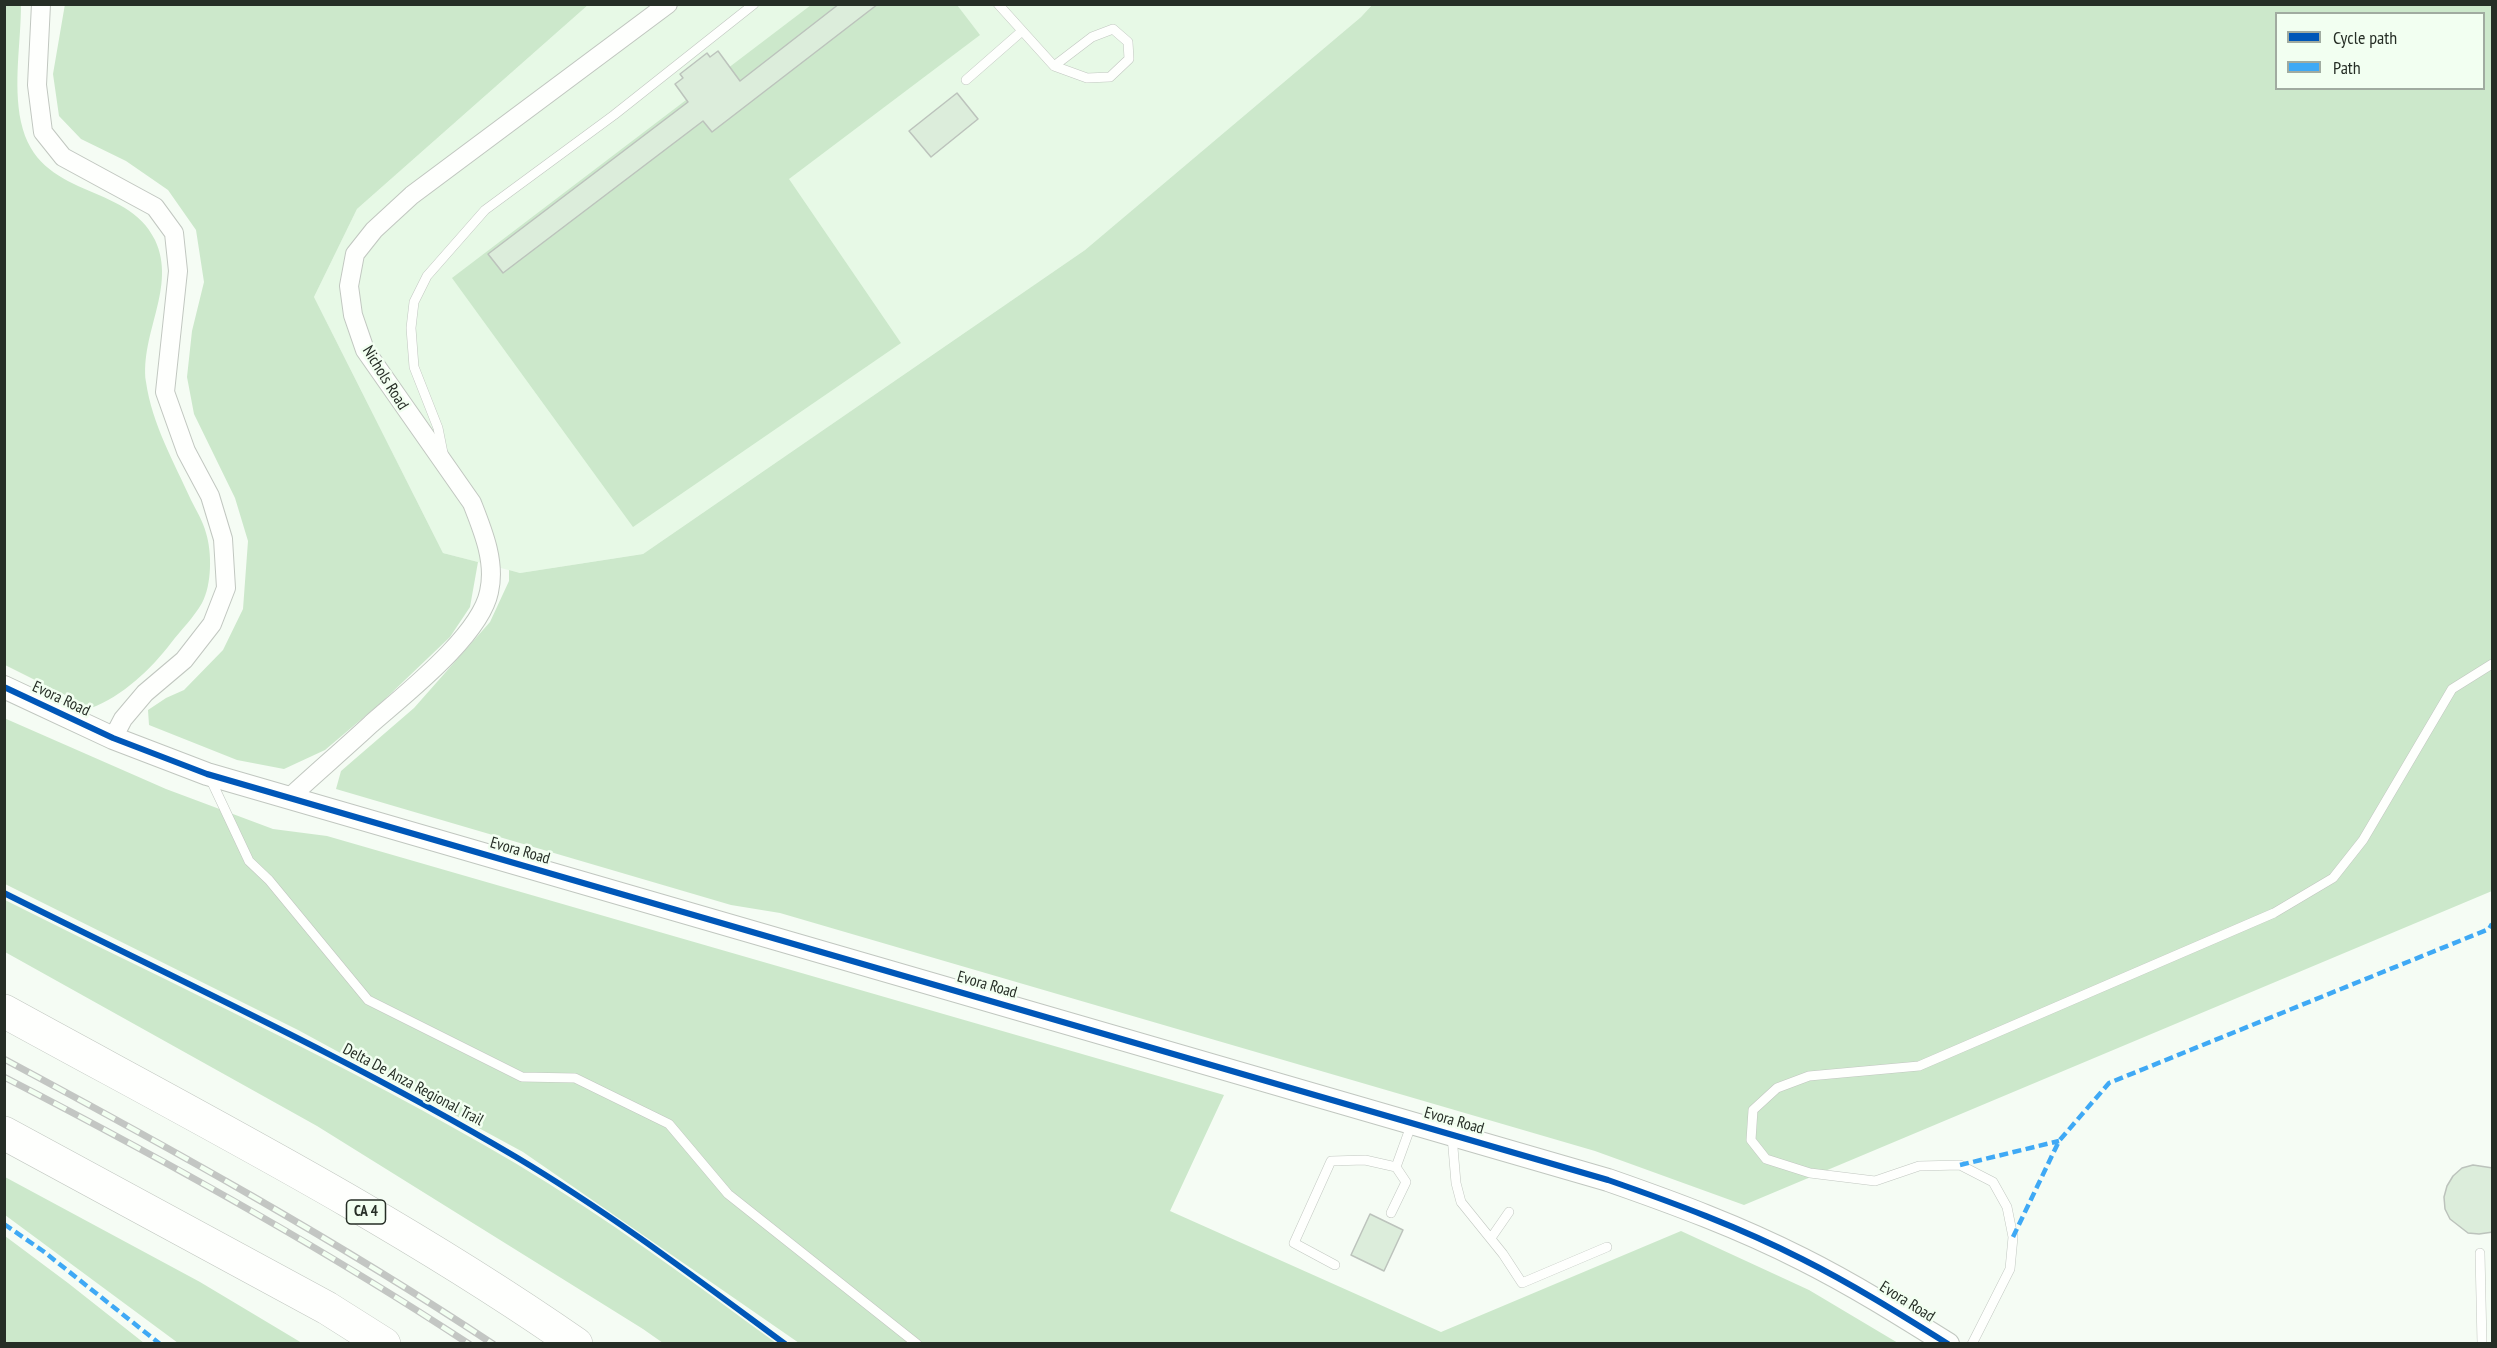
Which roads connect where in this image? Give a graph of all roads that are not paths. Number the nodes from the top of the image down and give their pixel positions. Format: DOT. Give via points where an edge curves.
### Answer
graph roads {
  1 [pos="41,4"];
  2 [pos="668,4"];
  3 [pos="754,4"];
  4 [pos="998,4"];
  5 [pos="1022,31"];
  6 [pos="1054,66"];
  7 [pos="966,80"];
  8 [pos="446,467"];
  9 [pos="2493,664"];
  10 [pos="4,687"];
  11 [pos="113,738"];
  12 [pos="207,774"];
  13 [pos="289,798"];
  14 [pos="4,997"];
  15 [pos="4,1011"];
  16 [pos="150,1091"];
  17 [pos="1413,1123"];
  18 [pos="4,1132"];
  19 [pos="1452,1134"];
  20 [pos="4,1145"];
  21 [pos="1396,1167"];
  22 [pos="99,1183"];
  23 [pos="1509,1212"];
  24 [pos="1391,1213"];
  25 [pos="1491,1238"];
  26 [pos="1608,1247"];
  27 [pos="2480,1253"];
  28 [pos="1335,1265"];
  29 [pos="384,1344"];
  30 [pos="576,1344"];
  31 [pos="917,1344"];
  32 [pos="1948,1344"];
  33 [pos="1972,1344"];
  34 [pos="2482,1344"];
  1 -- 11 [label="street" via="37,85 43,132 63,157 155,207 174,233 178,271 165,392 186,451 210,496 223,539 226,588 212,624 184,660 145,693"];
  2 -- 8 [label="street, Nichols Road" via="412,195 374,230 355,254 349,286 352,315 365,350"];
  3 -- 8 [label="lane" via="614,115 485,210 427,276 414,302 414,367 438,428"];
  4 -- 5 [label="lane"];
  5 -- 6 [label="lane"];
  5 -- 7 [label="lane"];
  6 -- 6 [label="lane" via="1087,78 1110,77 1129,59 1128,42 1113,29 1092,37"];
  8 -- 13 [label="street, Nichols Road" via="472,503 490,559 489,592 478,618 431,670"];
  9 -- 33 [label="lane" via="2452,689 2362,840 2333,878 2274,913 1919,1066 1809,1076 1777,1088 1753,1110 1751,1140 1766,1159 1810,1173 1875,1181 1919,1166 1960,1165 1993,1182 2007,1207 2013,1237 2010,1269"];
  10 -- 11 [label="street, Evora Road"];
  11 -- 12 [label="street, Evora Road"];
  12 -- 13 [label="street, Evora Road"];
  12 -- 31 [label="lane" via="249,861 368,1000 522,1077 575,1078 669,1124 728,1194"];
  13 -- 17 [label="street, Evora Road"];
  14 -- 16 [label="highway"];
  15 -- 16 [label="highway, CA 4"];
  16 -- 30 [label="highway, CA 4" via="434,1251"];
  17 -- 19 [label="street, Evora Road"];
  17 -- 21 [label="lane"];
  18 -- 22 [label="highway"];
  19 -- 25 [label="lane" via="1461,1202"];
  19 -- 32 [label="street, Evora Road" via="1608,1180 1713,1218 1822,1269"];
  20 -- 22 [label="highway"];
  21 -- 24 [label="lane" via="1406,1182"];
  21 -- 28 [label="lane" via="1365,1160 1331,1161 1294,1243"];
  22 -- 29 [label="highway" via="327,1308"];
  23 -- 25 [label="lane"];
  25 -- 26 [label="lane" via="1522,1282"];
  27 -- 34 [label="lane"];
}
